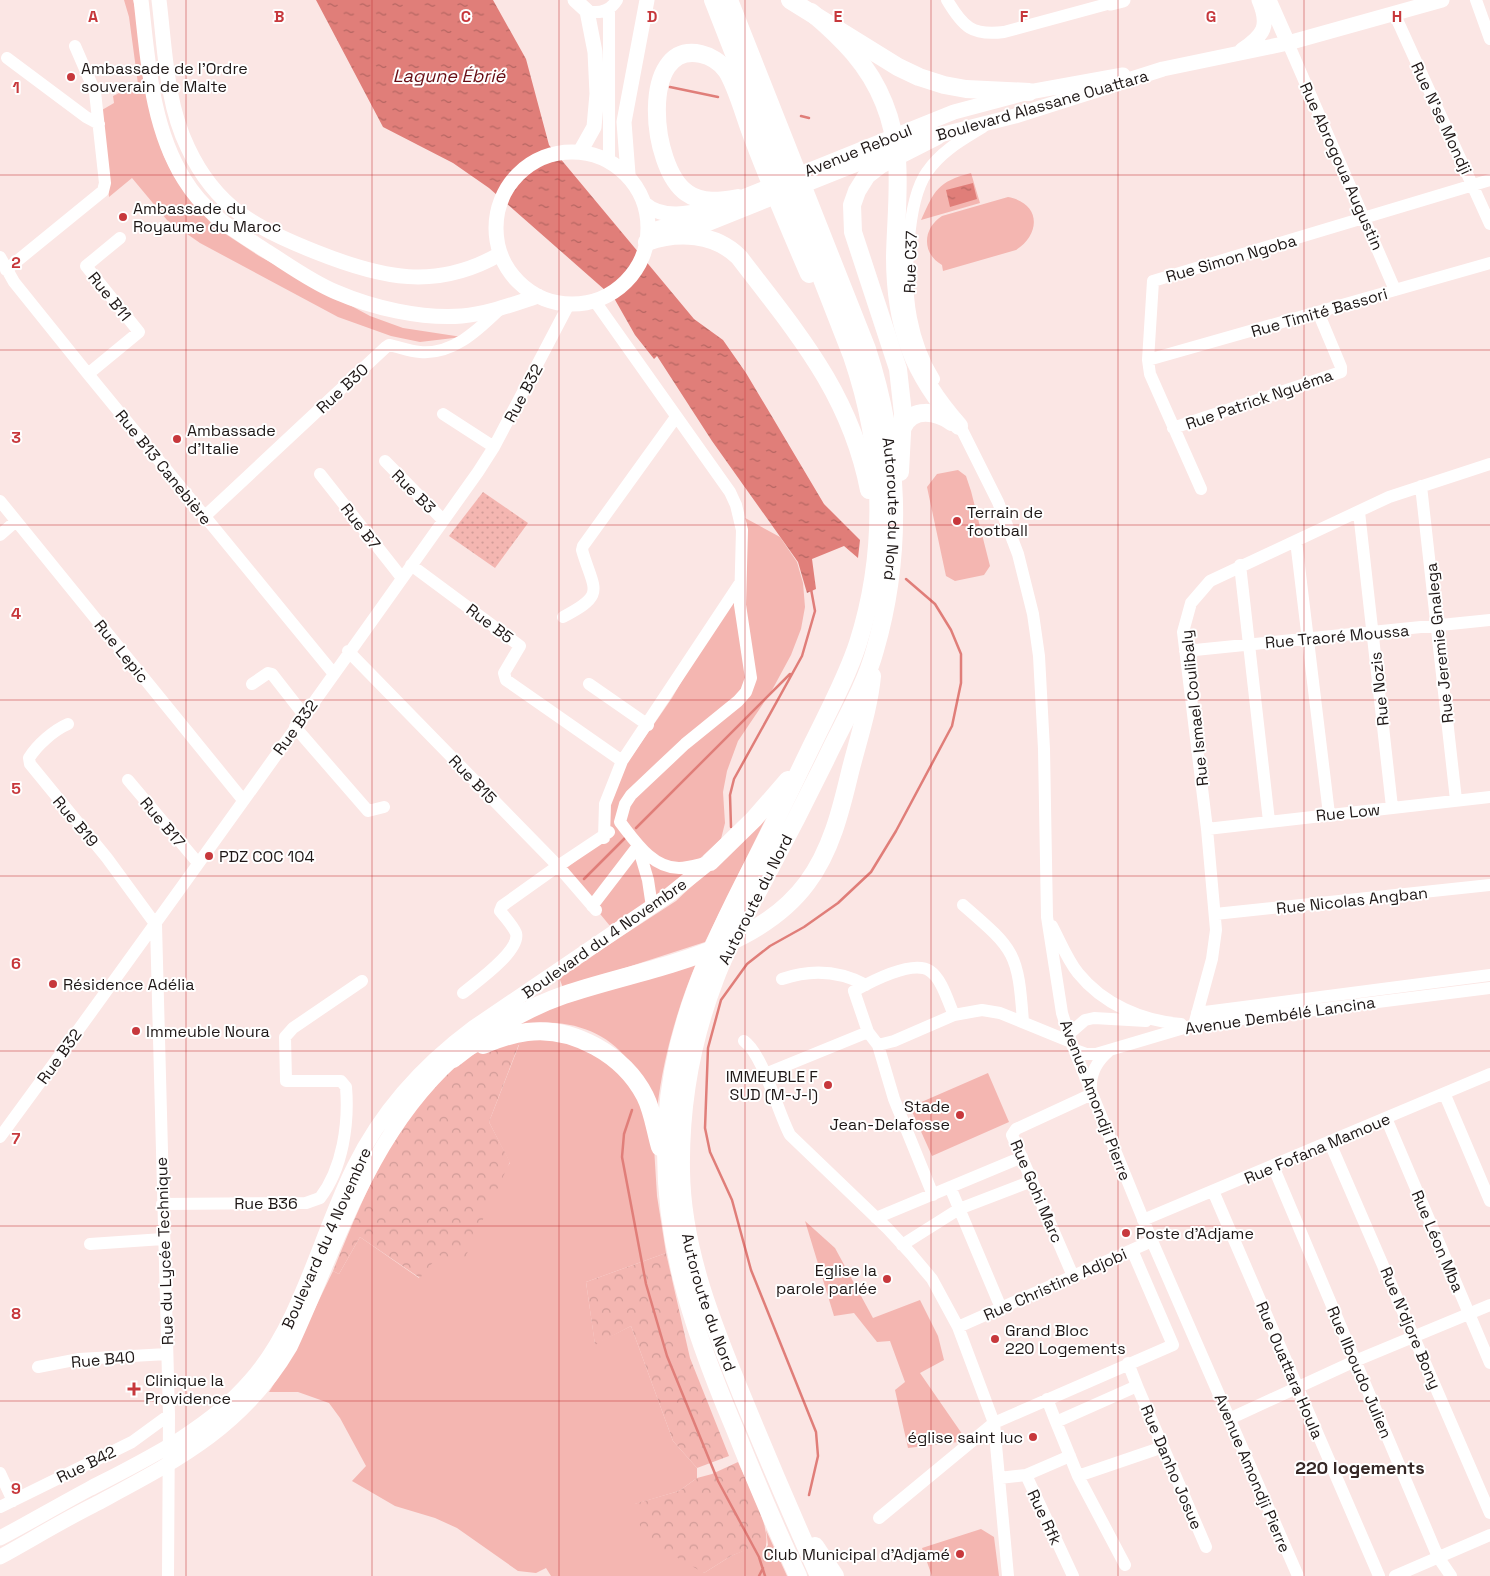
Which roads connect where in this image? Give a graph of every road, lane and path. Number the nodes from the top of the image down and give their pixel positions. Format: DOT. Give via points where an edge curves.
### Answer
graph roads {
  1 [pos="141,0"];
  2 [pos="159,0"];
  3 [pos="575,0"];
  4 [pos="647,0"];
  5 [pos="713,0"];
  6 [pos="729,0"];
  7 [pos="790,0"];
  8 [pos="947,0"];
  9 [pos="1259,0"];
  10 [pos="1270,0"];
  11 [pos="1442,0"];
  12 [pos="1476,0"];
  13 [pos="1114,1"];
  14 [pos="613,5"];
  15 [pos="587,11"];
  16 [pos="812,12"];
  17 [pos="1394,13"];
  18 [pos="1490,39"];
  19 [pos="1288,42"];
  20 [pos="75,46"];
  21 [pos="1237,54"];
  22 [pos="7,58"];
  23 [pos="1163,69"];
  24 [pos="1028,92"];
  25 [pos="992,122"];
  26 [pos="99,124"];
  27 [pos="937,136"];
  28 [pos="574,152"];
  29 [pos="776,159"];
  30 [pos="609,160"];
  31 [pos="628,174"];
  32 [pos="1490,180"];
  33 [pos="1473,185"];
  34 [pos="738,198"];
  35 [pos="645,204"];
  36 [pos="1366,218"];
  37 [pos="1490,224"];
  38 [pos="805,229"];
  39 [pos="120,238"];
  40 [pos="647,242"];
  41 [pos="500,254"];
  42 [pos="0,257"];
  43 [pos="1490,263"];
  44 [pos="6,270"];
  45 [pos="1396,290"];
  46 [pos="538,296"];
  47 [pos="600,298"];
  48 [pos="569,304"];
  49 [pos="500,309"];
  50 [pos="1318,312"];
  51 [pos="1148,360"];
  52 [pos="88,374"];
  53 [pos="443,414"];
  54 [pos="676,417"];
  55 [pos="959,426"];
  56 [pos="903,427"];
  57 [pos="1173,428"];
  58 [pos="494,447"];
  59 [pos="385,461"];
  60 [pos="1490,464"];
  61 [pos="320,474"];
  62 [pos="1421,486"];
  63 [pos="1202,488"];
  64 [pos="0,501"];
  65 [pos="895,508"];
  66 [pos="1359,512"];
  67 [pos="204,517"];
  68 [pos="443,520"];
  69 [pos="16,521"];
  70 [pos="878,530"];
  71 [pos="0,535"];
  72 [pos="1296,541"];
  73 [pos="411,565"];
  74 [pos="1240,565"];
  75 [pos="402,578"];
  76 [pos="740,584"];
  77 [pos="563,617"];
  78 [pos="1490,620"];
  79 [pos="1438,626"];
  80 [pos="1373,634"];
  81 [pos="1309,638"];
  82 [pos="1250,645"];
  83 [pos="348,651"];
  84 [pos="1185,652"];
  85 [pos="874,653"];
  86 [pos="334,674"];
  87 [pos="252,684"];
  88 [pos="589,684"];
  89 [pos="304,715"];
  90 [pos="68,724"];
  91 [pos="648,725"];
  92 [pos="295,727"];
  93 [pos="807,756"];
  94 [pos="622,762"];
  95 [pos="128,780"];
  96 [pos="1490,796"];
  97 [pos="243,800"];
  98 [pos="1456,800"];
  99 [pos="384,806"];
  100 [pos="1392,807"];
  101 [pos="1329,814"];
  102 [pos="1269,821"];
  103 [pos="620,822"];
  104 [pos="1207,829"];
  105 [pos="604,838"];
  106 [pos="638,846"];
  107 [pos="710,862"];
  108 [pos="198,863"];
  109 [pos="558,866"];
  110 [pos="1490,885"];
  111 [pos="963,905"];
  112 [pos="652,907"];
  113 [pos="1215,914"];
  114 [pos="1047,917"];
  115 [pos="156,925"];
  116 [pos="1490,975"];
  117 [pos="782,979"];
  118 [pos="362,981"];
  119 [pos="866,984"];
  120 [pos="1490,988"];
  121 [pos="463,993"];
  122 [pos="954,1015"];
  123 [pos="1195,1019"];
  124 [pos="1023,1022"];
  125 [pos="1156,1022"];
  126 [pos="868,1032"];
  127 [pos="744,1042"];
  128 [pos="1072,1042"];
  129 [pos="878,1045"];
  130 [pos="1113,1048"];
  131 [pos="453,1059"];
  132 [pos="765,1074"];
  133 [pos="1490,1074"];
  134 [pos="1092,1094"];
  135 [pos="1445,1094"];
  136 [pos="1386,1118"];
  137 [pos="0,1137"];
  138 [pos="1330,1143"];
  139 [pos="1022,1157"];
  140 [pos="1273,1166"];
  141 [pos="665,1168"];
  142 [pos="1032,1181"];
  143 [pos="950,1187"];
  144 [pos="1213,1191"];
  145 [pos="933,1195"];
  146 [pos="1490,1201"];
  147 [pos="162,1204"];
  148 [pos="959,1209"];
  149 [pos="876,1218"];
  150 [pos="1144,1220"];
  151 [pos="163,1239"];
  152 [pos="1152,1241"];
  153 [pos="90,1244"];
  154 [pos="902,1245"];
  155 [pos="1132,1250"];
  156 [pos="1073,1276"];
  157 [pos="1490,1305"];
  158 [pos="1001,1308"];
  159 [pos="1469,1314"];
  160 [pos="958,1328"];
  161 [pos="1415,1337"];
  162 [pos="167,1354"];
  163 [pos="1354,1361"];
  164 [pos="1128,1363"];
  165 [pos="1490,1363"];
  166 [pos="38,1367"];
  167 [pos="1137,1386"];
  168 [pos="1297,1387"];
  169 [pos="1047,1399"];
  170 [pos="1229,1419"];
  171 [pos="168,1422"];
  172 [pos="994,1422"];
  173 [pos="1056,1422"];
  174 [pos="1163,1447"];
  175 [pos="1070,1456"];
  176 [pos="0,1473"];
  177 [pos="1026,1475"];
  178 [pos="1078,1476"];
  179 [pos="999,1478"];
  180 [pos="86,1491"];
  181 [pos="13,1500"];
  182 [pos="0,1507"];
  183 [pos="788,1507"];
  184 [pos="1490,1513"];
  185 [pos="880,1518"];
  186 [pos="0,1528"];
  187 [pos="1490,1535"];
  188 [pos="0,1538"];
  189 [pos="1206,1547"];
  190 [pos="4,1554"];
  191 [pos="1438,1557"];
  192 [pos="1125,1565"];
  193 [pos="168,1576"];
  194 [pos="798,1576"];
  195 [pos="819,1576"];
  196 [pos="835,1576"];
  197 [pos="1008,1576"];
  198 [pos="1073,1576"];
  199 [pos="1298,1576"];
  200 [pos="1379,1576"];
  201 [pos="1396,1576"];
  202 [pos="1451,1576"];
  1 -- 49 [label="main road" via="154,98 162,130 184,178 203,205 225,226 336,292 369,304 398,311 461,316"];
  2 -- 41 [label="main road" via="171,93 187,148 209,185 241,216 286,242 346,264 395,276 436,277 460,272"];
  3 -- 15 [label="main road"];
  4 -- 31 [label="main road" via="624,122"];
  5 -- 29 [label="highway"];
  6 -- 29 [label="highway"];
  7 -- 16 [label="highway"];
  8 -- 13 [label="street" via="965,26 990,34"];
  9 -- 21 [label="main road" via="1264,14 1263,31"];
  10 -- 19 [label="main road"];
  11 -- 17 [label="main road, Boulevard Alassane Ouattara"];
  12 -- 18 [label="street"];
  14 -- 15 [label="street" via="595,13"];
  14 -- 30 [label="street"];
  15 -- 28 [label="main road" via="595,52 597,94 594,127"];
  16 -- 24 [label="highway" via="919,77 966,89"];
  16 -- 55 [label="highway" via="847,44 884,103 898,155 897,298 908,346 929,390"];
  17 -- 19 [label="main road, Boulevard Alassane Ouattara"];
  17 -- 33 [label="street, Rue N'se Mondji"];
  19 -- 21 [label="main road, Boulevard Alassane Ouattara"];
  19 -- 36 [label="street, Rue Abrogoua Augustin"];
  20 -- 26 [label="street" via="93,85"];
  21 -- 23 [label="main road, Boulevard Alassane Ouattara"];
  22 -- 26 [label="street" via="86,118"];
  23 -- 24 [label="main road, Avenue Reboul"];
  23 -- 25 [label="main road, Boulevard Alassane Ouattara"];
  24 -- 34 [label="main road, Avenue Reboul" via="954,112"];
  25 -- 27 [label="main road, Boulevard Alassane Ouattara"];
  25 -- 55 [label="street, Rue C37" via="952,145 931,167 916,195 911,225 908,264 911,318 929,370 949,402"];
  26 -- 44 [label="street" via="105,182 103,191"];
  27 -- 40 [label="main road, Boulevard Alassane Ouattara" via="868,158 716,221 695,226 663,227"];
  27 -- 56 [label="highway" via="867,175 856,191 852,205 853,232 898,369"];
  28 -- 30 [label="main road"];
  28 -- 41 [label="main road" via="548,156 527,166 512,182 500,205 496,233"];
  29 -- 34 [label="highway" via="726,70 712,58 689,53 667,68 657,94 658,139 668,169 682,189 694,197 713,201"];
  29 -- 38 [label="highway"];
  29 -- 38 [label="highway"];
  30 -- 31 [label="main road"];
  31 -- 35 [label="main road"];
  32 -- 33 [label="street, Rue Simon Ngoba"];
  33 -- 36 [label="street, Rue Simon Ngoba"];
  33 -- 37 [label="street, Rue N'se Mondji"];
  34 -- 35 [label="main road, Avenue Reboul" via="693,213 662,212"];
  35 -- 40 [label="main road"];
  36 -- 45 [label="street, Rue Abrogoua Augustin"];
  36 -- 51 [label="street, Rue Simon Ngoba" via="1153,281"];
  38 -- 65 [label="highway, Autoroute du Nord" via="877,380 889,437"];
  38 -- 70 [label="highway, Autoroute du Nord" via="866,401 878,492"];
  39 -- 52 [label="street, Rue B11" via="86,266 140,332"];
  40 -- 47 [label="main road" via="632,276"];
  40 -- 70 [label="highway" via="670,236 699,237 724,245 738,257 810,351 839,400 864,463"];
  41 -- 46 [label="main road" via="512,275"];
  42 -- 44 [label="street, Rue B13 Canebière"];
  43 -- 45 [label="street, Rue Timité Bassori"];
  44 -- 52 [label="street, Rue B13 Canebière"];
  45 -- 50 [label="street, Rue Timité Bassori"];
  46 -- 48 [label="main road"];
  46 -- 49 [label="main road"];
  47 -- 48 [label="main road"];
  47 -- 54 [label="street"];
  48 -- 58 [label="street, Rue B32"];
  49 -- 67 [label="street, Rue B30" via="475,333 448,347 419,352 386,347"];
  50 -- 51 [label="street, Rue Timité Bassori"];
  50 -- 57 [label="street, Rue Patrick Nguéma" via="1341,372"];
  51 -- 57 [label="street, Rue Simon Ngoba" via="1157,394"];
  52 -- 67 [label="street, Rue B13 Canebière"];
  53 -- 58 [label="street"];
  54 -- 76 [label="street" via="736,504 742,530"];
  54 -- 77 [label="street" via="583,546 594,591 585,606"];
  55 -- 56 [label="highway" via="921,412 907,420"];
  55 -- 114 [label="street, Avenue Amondji Pierre" via="998,502 1018,554 1034,622 1044,749"];
  56 -- 65 [label="highway"];
  57 -- 63 [label="street, Rue Simon Ngoba"];
  58 -- 68 [label="street, Rue B32"];
  59 -- 68 [label="street, Rue B3"];
  60 -- 62 [label="street, Rue Ismael Coulibaly"];
  61 -- 75 [label="street, Rue B7"];
  62 -- 66 [label="street, Rue Ismael Coulibaly"];
  62 -- 79 [label="street, Rue Jeremie Gnalega"];
  64 -- 69 [label="street, Rue Lepic"];
  65 -- 85 [label="highway, Autoroute du Nord" via="893,562"];
  66 -- 72 [label="street, Rue Ismael Coulibaly"];
  66 -- 80 [label="street, Rue Nozis"];
  67 -- 86 [label="street, Rue B13 Canebière"];
  68 -- 73 [label="street, Rue B32"];
  69 -- 71 [label="street"];
  69 -- 97 [label="street, Rue Lepic"];
  70 -- 93 [label="highway, Autoroute du Nord" via="870,593 857,646"];
  72 -- 74 [label="street, Rue Ismael Coulibaly"];
  72 -- 81 [label="street"];
  73 -- 75 [label="street, Rue B32"];
  73 -- 94 [label="street, Rue B5" via="520,646 504,673 506,680"];
  74 -- 82 [label="street"];
  74 -- 84 [label="street, Rue Ismael Coulibaly" via="1210,580 1191,603 1183,632"];
  75 -- 83 [label="street, Rue B32"];
  76 -- 91 [label="street"];
  76 -- 103 [label="street" via="742,624 750,672 746,692 631,795"];
  78 -- 79 [label="street, Rue Traoré Moussa"];
  79 -- 80 [label="street, Rue Traoré Moussa"];
  79 -- 98 [label="street, Rue Jeremie Gnalega"];
  80 -- 81 [label="street, Rue Traoré Moussa"];
  80 -- 100 [label="street, Rue Nozis"];
  81 -- 82 [label="street, Rue Traoré Moussa"];
  81 -- 101 [label="street"];
  82 -- 84 [label="street, Rue Traoré Moussa"];
  82 -- 102 [label="street"];
  83 -- 86 [label="street, Rue B32"];
  83 -- 109 [label="street, Rue B15"];
  84 -- 104 [label="street, Rue Ismael Coulibaly"];
  85 -- 131 [label="highway" via="871,686 845,794 829,843 807,883 774,916 741,936 684,959 563,995 532,1008 480,1038"];
  85 -- 183 [label="highway, Autoroute du Nord" via="821,768 716,976 696,1040 682,1123 685,1226 703,1292 726,1357"];
  86 -- 89 [label="street, Rue B32"];
  87 -- 89 [label="street" via="268,672 272,674"];
  88 -- 91 [label="street"];
  89 -- 92 [label="street, Rue B32"];
  90 -- 115 [label="street, Rue B19" via="39,746 29,758 30,764 108,858"];
  91 -- 94 [label="street"];
  92 -- 97 [label="street, Rue B32"];
  92 -- 99 [label="street" via="368,811"];
  93 -- 107 [label="highway" via="754,819"];
  93 -- 141 [label="highway, Autoroute du Nord" via="722,926 690,1003 673,1068"];
  94 -- 105 [label="street" via="605,804"];
  95 -- 108 [label="street, Rue B17"];
  96 -- 98 [label="street, Rue Low"];
  97 -- 108 [label="street, Rue B32"];
  98 -- 100 [label="street, Rue Low"];
  100 -- 101 [label="street, Rue Low"];
  101 -- 102 [label="street, Rue Low"];
  102 -- 104 [label="street, Rue Low"];
  103 -- 105 [label="street"];
  103 -- 106 [label="street"];
  104 -- 113 [label="street, Rue Ismael Coulibaly"];
  105 -- 109 [label="street"];
  106 -- 107 [label="street" via="666,866 680,868"];
  106 -- 109 [label="street, Rue B15" via="594,908"];
  106 -- 112 [label="street"];
  107 -- 112 [label="main road, Boulevard du 4 Novembre"];
  108 -- 115 [label="street, Rue B32"];
  109 -- 121 [label="street" via="500,909 516,934 512,949"];
  110 -- 113 [label="street, Rue Nicolas Angban"];
  111 -- 124 [label="street" via="1001,938 1014,958"];
  112 -- 180 [label="main road, Boulevard du 4 Novembre" via="473,1028 426,1065 391,1107 354,1167 282,1335 252,1380 212,1417 182,1439"];
  113 -- 123 [label="street, Rue Ismael Coulibaly" via="1215,946"];
  114 -- 125 [label="street" via="1076,971 1087,984 1116,1004"];
  114 -- 128 [label="street, Avenue Amondji Pierre" via="1062,1013"];
  115 -- 137 [label="street, Rue B32"];
  115 -- 147 [label="street, Rue du Lycée Technique"];
  116 -- 123 [label="street"];
  117 -- 119 [label="street" via="816,971 852,977"];
  118 -- 147 [label="street, Rue B36" via="293,1028 285,1037 286,1081 340,1082 346,1087 347,1124 342,1150 320,1198 306,1203"];
  119 -- 122 [label="street" via="910,967 921,967 930,971 937,980"];
  119 -- 126 [label="street" via="854,991 854,995"];
  120 -- 123 [label="street, Avenue Dembélé Lancina"];
  122 -- 124 [label="street, Avenue Dembélé Lancina" via="992,1010"];
  122 -- 129 [label="street, Avenue Dembélé Lancina" via="894,1042"];
  123 -- 125 [label="street"];
  123 -- 130 [label="street, Avenue Dembélé Lancina"];
  124 -- 128 [label="street, Avenue Dembélé Lancina"];
  125 -- 128 [label="street" via="1085,1020"];
  126 -- 129 [label="street"];
  126 -- 132 [label="street"];
  127 -- 132 [label="street" via="750,1045"];
  128 -- 130 [label="street, Avenue Dembélé Lancina" via="1086,1054"];
  128 -- 134 [label="street, Avenue Amondji Pierre"];
  129 -- 145 [label="street" via="894,1099"];
  130 -- 134 [label="street" via="1101,1057 1092,1074"];
  131 -- 141 [label="highway" via="495,1040 529,1032 560,1034 596,1046 625,1069 645,1096 654,1119"];
  131 -- 190 [label="main road, Boulevard du 4 Novembre" via="421,1090 386,1139 368,1171 290,1346 244,1407 228,1424 188,1453"];
  132 -- 149 [label="street" via="790,1136"];
  133 -- 135 [label="street, Rue Fofana Mamoue"];
  134 -- 139 [label="street, Rue Gohi Marc" via="1013,1131"];
  134 -- 150 [label="street, Avenue Amondji Pierre"];
  135 -- 136 [label="street, Rue Fofana Mamoue"];
  135 -- 146 [label="street"];
  136 -- 138 [label="street, Rue Fofana Mamoue"];
  136 -- 159 [label="street, Rue Léon Mba"];
  138 -- 140 [label="street, Rue Fofana Mamoue"];
  138 -- 161 [label="street, Rue N'djore Bony"];
  139 -- 142 [label="street, Rue Gohi Marc"];
  139 -- 143 [label="street"];
  140 -- 144 [label="street, Rue Fofana Mamoue"];
  140 -- 163 [label="street, Rue Ilboudo Julien"];
  141 -- 194 [label="highway, Autoroute du Nord" via="670,1229 694,1328"];
  142 -- 148 [label="street"];
  142 -- 156 [label="street, Rue Gohi Marc"];
  143 -- 145 [label="street"];
  143 -- 148 [label="street"];
  144 -- 150 [label="street, Rue Fofana Mamoue"];
  144 -- 168 [label="street, Rue Ouattara Houla"];
  145 -- 149 [label="street"];
  147 -- 151 [label="street, Rue du Lycée Technique"];
  148 -- 154 [label="street"];
  148 -- 158 [label="street"];
  149 -- 154 [label="street"];
  150 -- 152 [label="street, Avenue Amondji Pierre"];
  151 -- 153 [label="street"];
  151 -- 162 [label="street, Rue du Lycée Technique"];
  152 -- 155 [label="street, Rue Christine Adjobi"];
  152 -- 170 [label="street, Avenue Amondji Pierre"];
  154 -- 160 [label="street" via="932,1280"];
  155 -- 156 [label="street, Rue Christine Adjobi"];
  155 -- 164 [label="street" via="1173,1345"];
  156 -- 158 [label="street, Rue Christine Adjobi"];
  157 -- 159 [label="street"];
  158 -- 160 [label="street, Rue Christine Adjobi"];
  159 -- 161 [label="street"];
  159 -- 165 [label="street, Rue Léon Mba"];
  160 -- 172 [label="street"];
  161 -- 163 [label="street"];
  161 -- 184 [label="street, Rue N'djore Bony"];
  162 -- 166 [label="street, Rue B40" via="79,1359"];
  162 -- 171 [label="street, Rue du Lycée Technique"];
  163 -- 168 [label="street"];
  163 -- 191 [label="street, Rue Ilboudo Julien"];
  164 -- 167 [label="street, Rue Danho Josue"];
  164 -- 169 [label="street"];
  167 -- 173 [label="street"];
  167 -- 174 [label="street, Rue Danho Josue"];
  168 -- 170 [label="street"];
  168 -- 200 [label="street, Rue Ouattara Houla"];
  169 -- 172 [label="street"];
  169 -- 173 [label="street"];
  170 -- 199 [label="street, Avenue Amondji Pierre"];
  171 -- 181 [label="street, Rue B42"];
  171 -- 193 [label="street, Rue du Lycée Technique"];
  172 -- 179 [label="street"];
  172 -- 185 [label="street"];
  173 -- 175 [label="street"];
  174 -- 178 [label="street"];
  174 -- 189 [label="street, Rue Danho Josue"];
  175 -- 177 [label="street, Rue Rfk"];
  175 -- 178 [label="street"];
  176 -- 181 [label="street"];
  177 -- 179 [label="street"];
  177 -- 198 [label="street, Rue Rfk"];
  178 -- 192 [label="street"];
  179 -- 197 [label="street"];
  180 -- 186 [label="main road"];
  180 -- 188 [label="main road, Boulevard du 4 Novembre"];
  181 -- 182 [label="street, Rue B42"];
  183 -- 195 [label="highway, Autoroute du Nord"];
  183 -- 196 [label="highway"];
  187 -- 191 [label="street"];
  188 -- 190 [label="main road"];
  191 -- 201 [label="street"];
  191 -- 202 [label="street, Rue Ilboudo Julien"];
}
